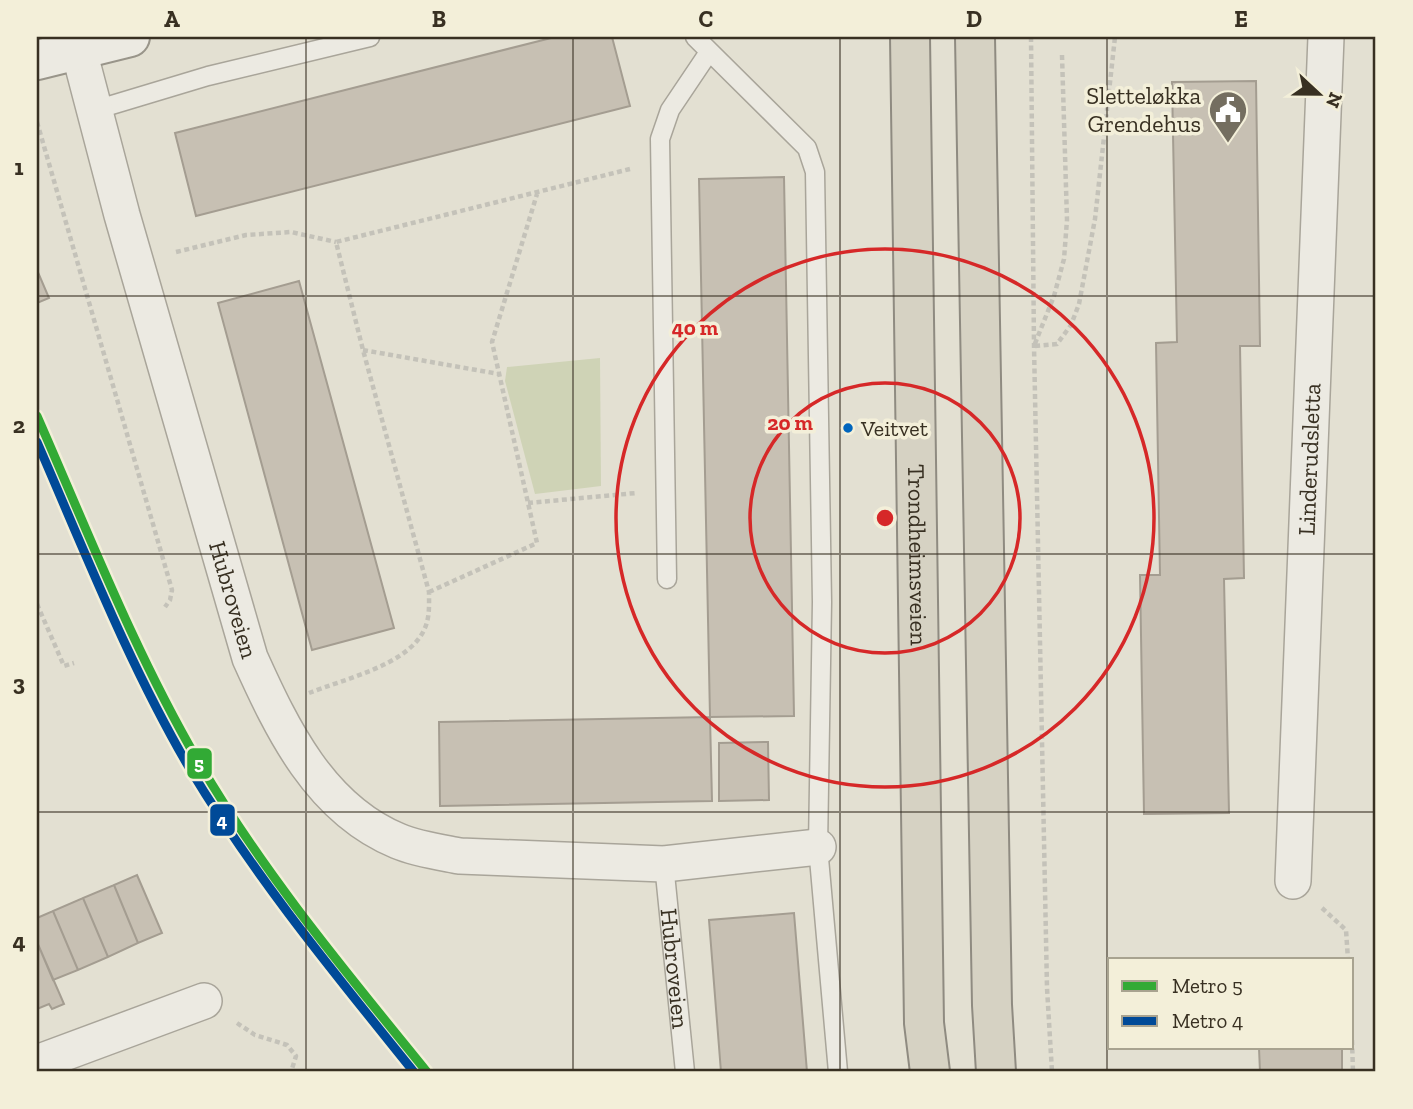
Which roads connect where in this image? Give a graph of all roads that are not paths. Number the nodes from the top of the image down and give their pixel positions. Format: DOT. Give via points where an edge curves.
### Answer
graph roads {
  1 [pos="130,37"];
  2 [pos="370,37"];
  3 [pos="695,37"];
  4 [pos="883,37"];
  5 [pos="909,37"];
  6 [pos="975,37"];
  7 [pos="1326,37"];
  8 [pos="79,51"];
  9 [pos="709,52"];
  10 [pos="37,60"];
  11 [pos="911,79"];
  12 [pos="95,110"];
  13 [pos="667,579"];
  14 [pos="818,847"];
  15 [pos="664,864"];
  16 [pos="1293,881"];
  17 [pos="204,1001"];
  18 [pos="37,1063"];
  19 [pos="685,1072"];
  20 [pos="838,1072"];
  21 [pos="930,1072"];
  22 [pos="996,1072"];
  1 -- 8 [label="street"];
  2 -- 12 [label="lane" via="208,76"];
  3 -- 9 [label="lane"];
  4 -- 11 [label="highway"];
  5 -- 11 [label="highway, Trondheimsveien"];
  6 -- 22 [label="highway"];
  7 -- 16 [label="street, Linderudsletta"];
  8 -- 10 [label="street"];
  8 -- 12 [label="street, Hubroveien"];
  9 -- 13 [label="lane" via="670,110 660,138"];
  9 -- 14 [label="lane" via="807,148 815,172 822,602"];
  11 -- 21 [label="highway, Trondheimsveien" via="924,1023"];
  12 -- 15 [label="street, Hubroveien" via="233,607 250,658 299,755 334,798 397,841 460,856"];
  14 -- 15 [label="street, Hubroveien"];
  14 -- 20 [label="lane"];
  15 -- 19 [label="lane, Hubroveien"];
  17 -- 18 [label="street"];
}
